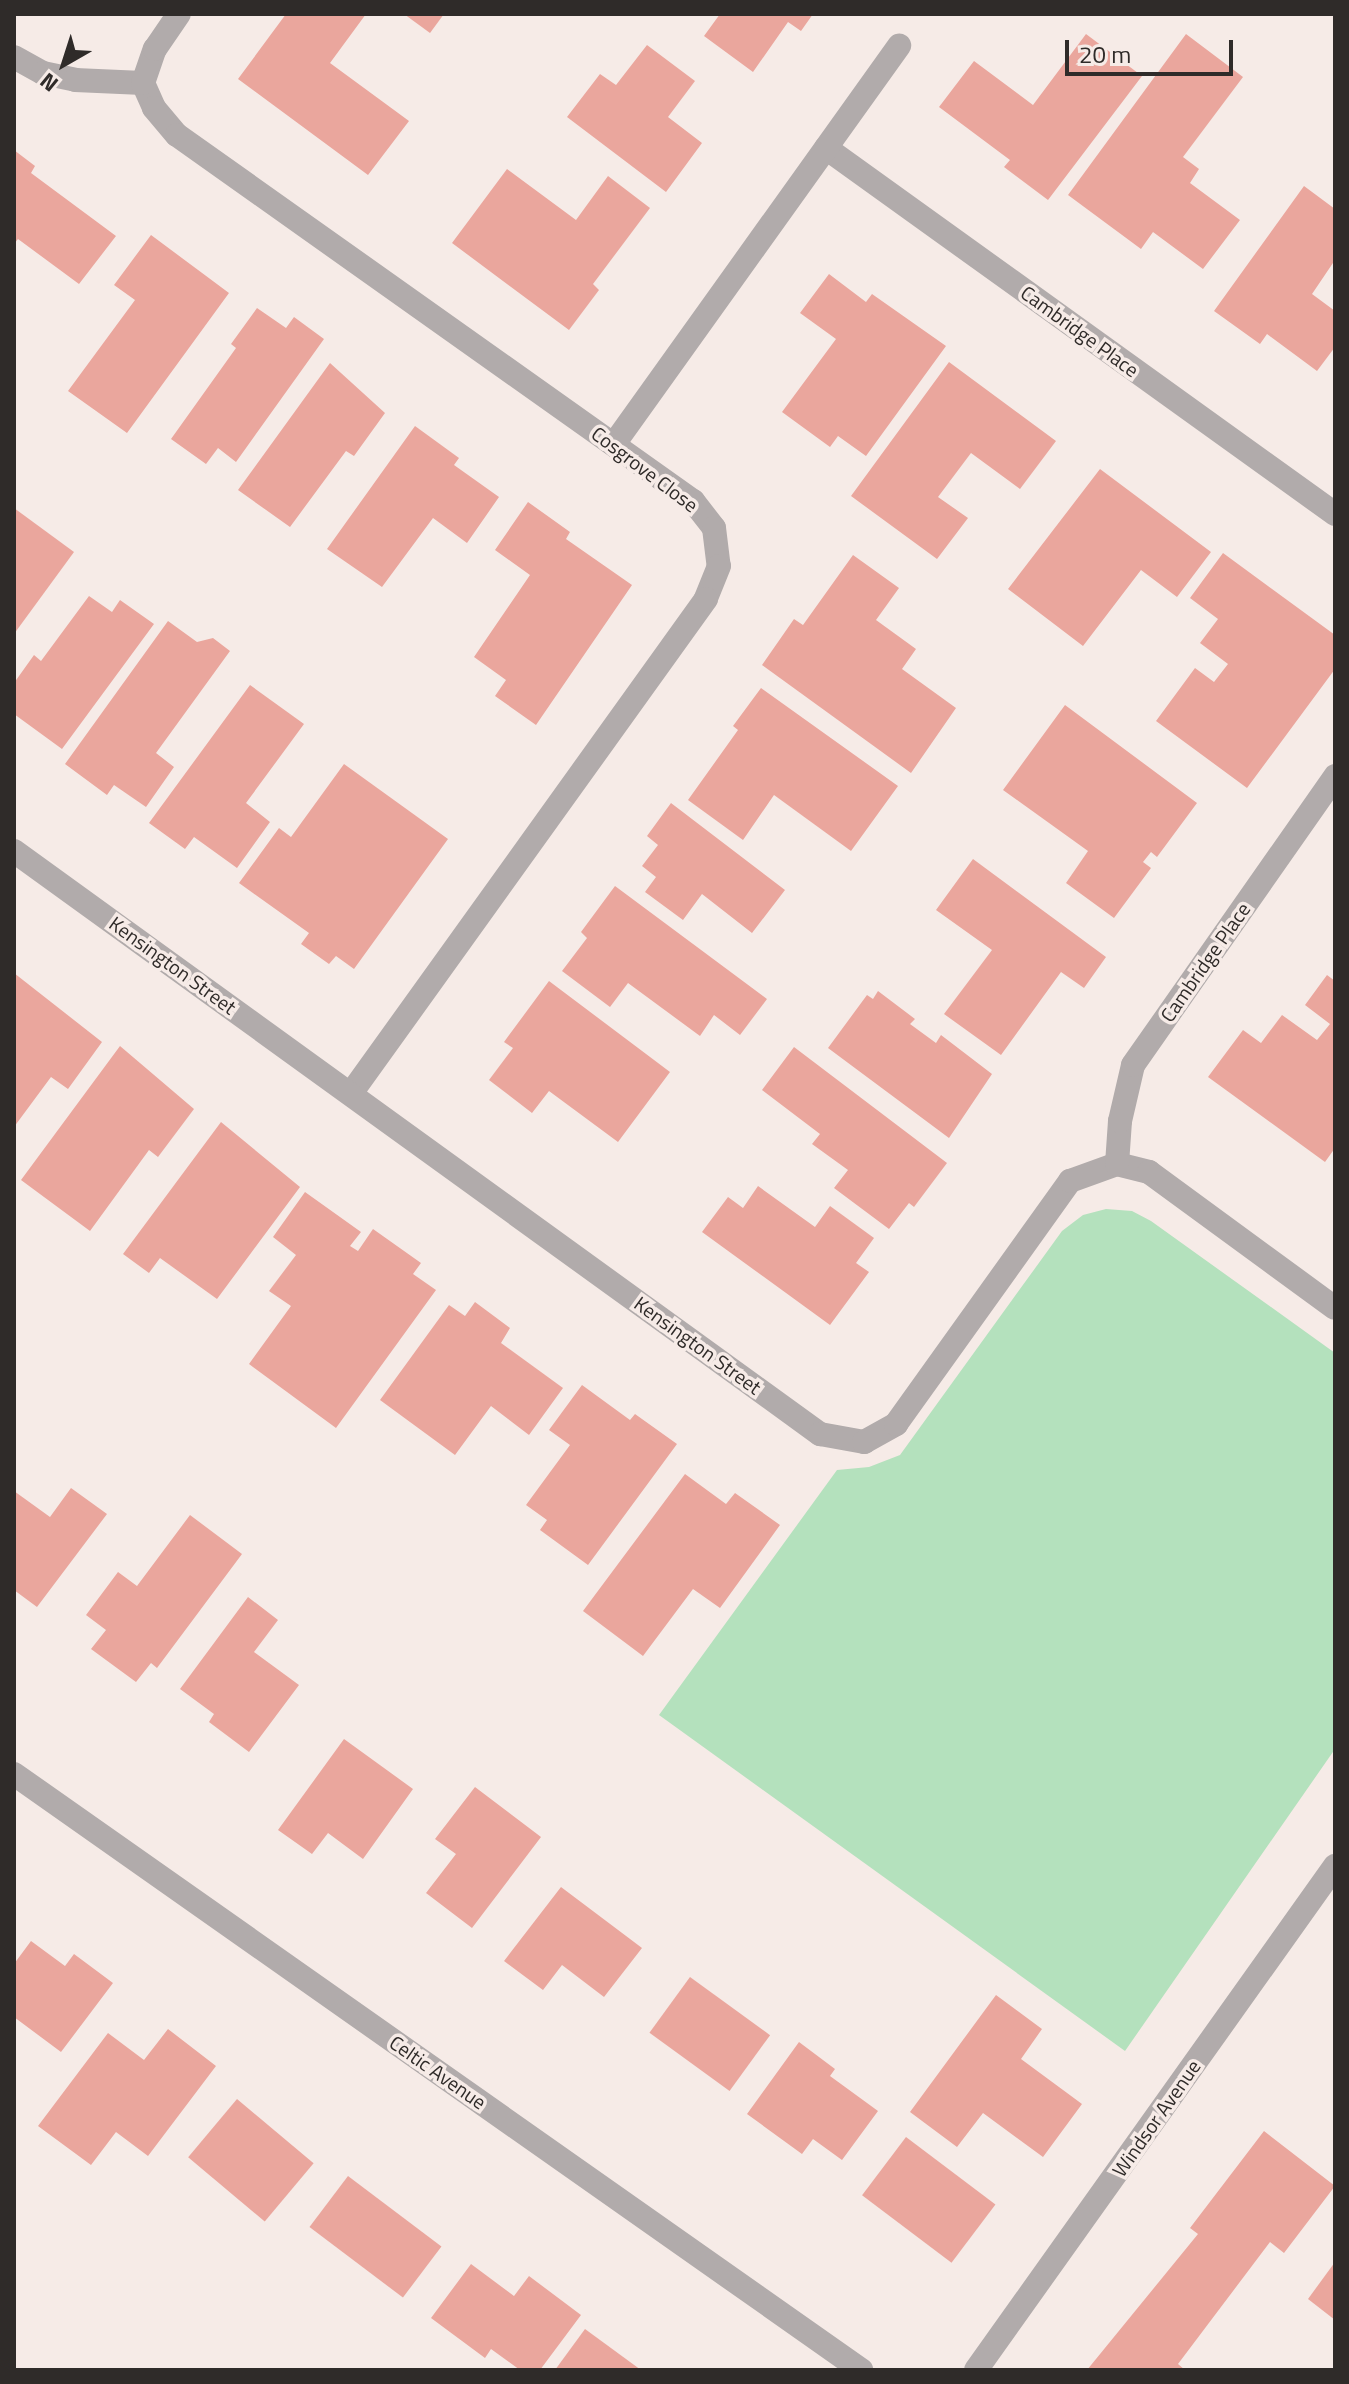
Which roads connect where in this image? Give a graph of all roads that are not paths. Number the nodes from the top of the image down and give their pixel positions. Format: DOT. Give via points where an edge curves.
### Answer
graph roads {
  1 [pos="179,14"];
  2 [pos="899,46"];
  3 [pos="14,57"];
  4 [pos="143,83"];
  5 [pos="826,148"];
  6 [pos="614,444"];
  7 [pos="1335,514"];
  8 [pos="1335,776"];
  9 [pos="14,851"];
  10 [pos="352,1092"];
  11 [pos="1117,1164"];
  12 [pos="1335,1308"];
  13 [pos="14,1774"];
  14 [pos="1335,1866"];
  15 [pos="861,2370"];
  16 [pos="976,2370"];
  1 -- 4 [label="street" via="155,49"];
  2 -- 5 [label="street"];
  3 -- 4 [label="street" via="43,73 75,80"];
  4 -- 6 [label="street, Cosgrove Close" via="154,108 177,135"];
  5 -- 6 [label="street"];
  5 -- 7 [label="street, Cambridge Place"];
  6 -- 10 [label="street, Cosgrove Close" via="693,501 714,528 719,566 706,599"];
  8 -- 11 [label="street, Cambridge Place" via="1133,1065"];
  9 -- 10 [label="street, Kensington Street"];
  10 -- 11 [label="street, Kensington Street" via="820,1434 864,1442 896,1424 1070,1181"];
  11 -- 12 [label="street" via="1149,1172"];
  13 -- 15 [label="street, Celtic Avenue"];
  14 -- 16 [label="street, Windsor Avenue"];
}
